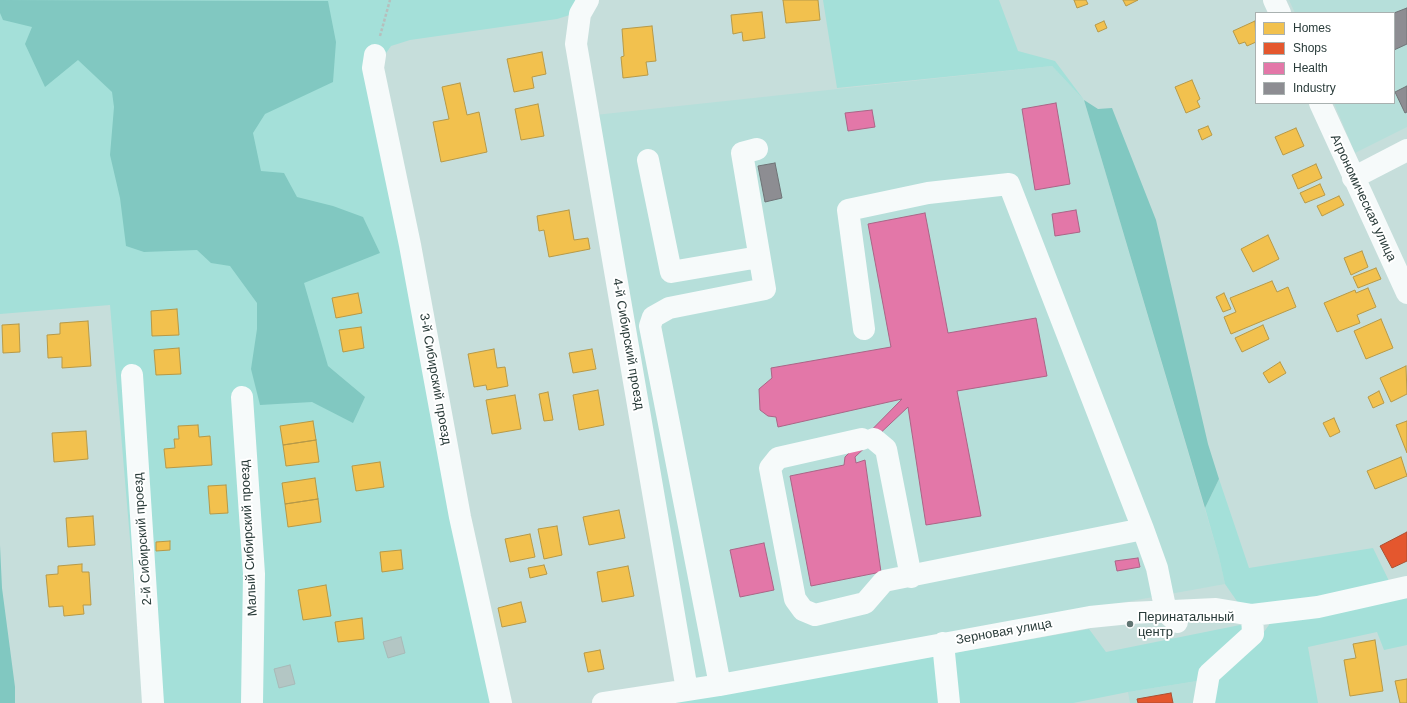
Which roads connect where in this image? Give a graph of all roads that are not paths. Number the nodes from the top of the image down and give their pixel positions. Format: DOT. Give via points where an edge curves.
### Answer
graph roads {
  1 [pos="588,0"];
  2 [pos="1274,0"];
  3 [pos="1280,12"];
  4 [pos="375,55"];
  5 [pos="1320,104"];
  6 [pos="757,149"];
  7 [pos="1407,150"];
  8 [pos="648,160"];
  9 [pos="1353,178"];
  10 [pos="759,257"];
  11 [pos="1407,293"];
  12 [pos="864,328"];
  13 [pos="132,375"];
  14 [pos="242,397"];
  15 [pos="1143,528"];
  16 [pos="911,577"];
  17 [pos="1407,586"];
  18 [pos="1166,612"];
  19 [pos="1252,615"];
  20 [pos="943,643"];
  21 [pos="720,685"];
  22 [pos="687,690"];
  23 [pos="153,703"];
  24 [pos="252,703"];
  25 [pos="501,703"];
  26 [pos="603,703"];
  27 [pos="949,703"];
  28 [pos="1204,703"];
  1 -- 22 [label="street, 4-й Сибирский проезд" via="580,14 576,44"];
  2 -- 3 [label="street"];
  4 -- 25 [label="street, 3-й Сибирский проезд" via="373,68 410,245 460,517"];
  5 -- 9 [label="street, Агрономическая улица"];
  6 -- 10 [label="street" via="742,153"];
  7 -- 9 [label="street"];
  8 -- 10 [label="street" via="671,272"];
  9 -- 11 [label="street, Агрономическая улица"];
  10 -- 21 [label="street" via="765,289 669,308 653,317 650,326"];
  12 -- 15 [label="street" via="848,210 928,193 1009,184"];
  13 -- 23 [label="street, 2-й Сибирский проезд"];
  14 -- 24 [label="street, Малый Сибирский проезд" via="254,574"];
  15 -- 16 [label="street"];
  15 -- 18 [label="street" via="1157,568"];
  16 -- 16 [label="street" via="886,449 868,439 778,458 770,468 795,598 803,610 815,615 865,604 884,581"];
  17 -- 19 [label="street, Зерновая улица" via="1318,607"];
  18 -- 19 [label="street, Зерновая улица" via="1216,609"];
  18 -- 20 [label="street, Зерновая улица" via="1090,617"];
  19 -- 28 [label="street" via="1253,634 1209,674"];
  20 -- 21 [label="street, Зерновая улица"];
  20 -- 27 [label="street"];
  21 -- 22 [label="street, Зерновая улица"];
  22 -- 26 [label="street, Зерновая улица"];
}
